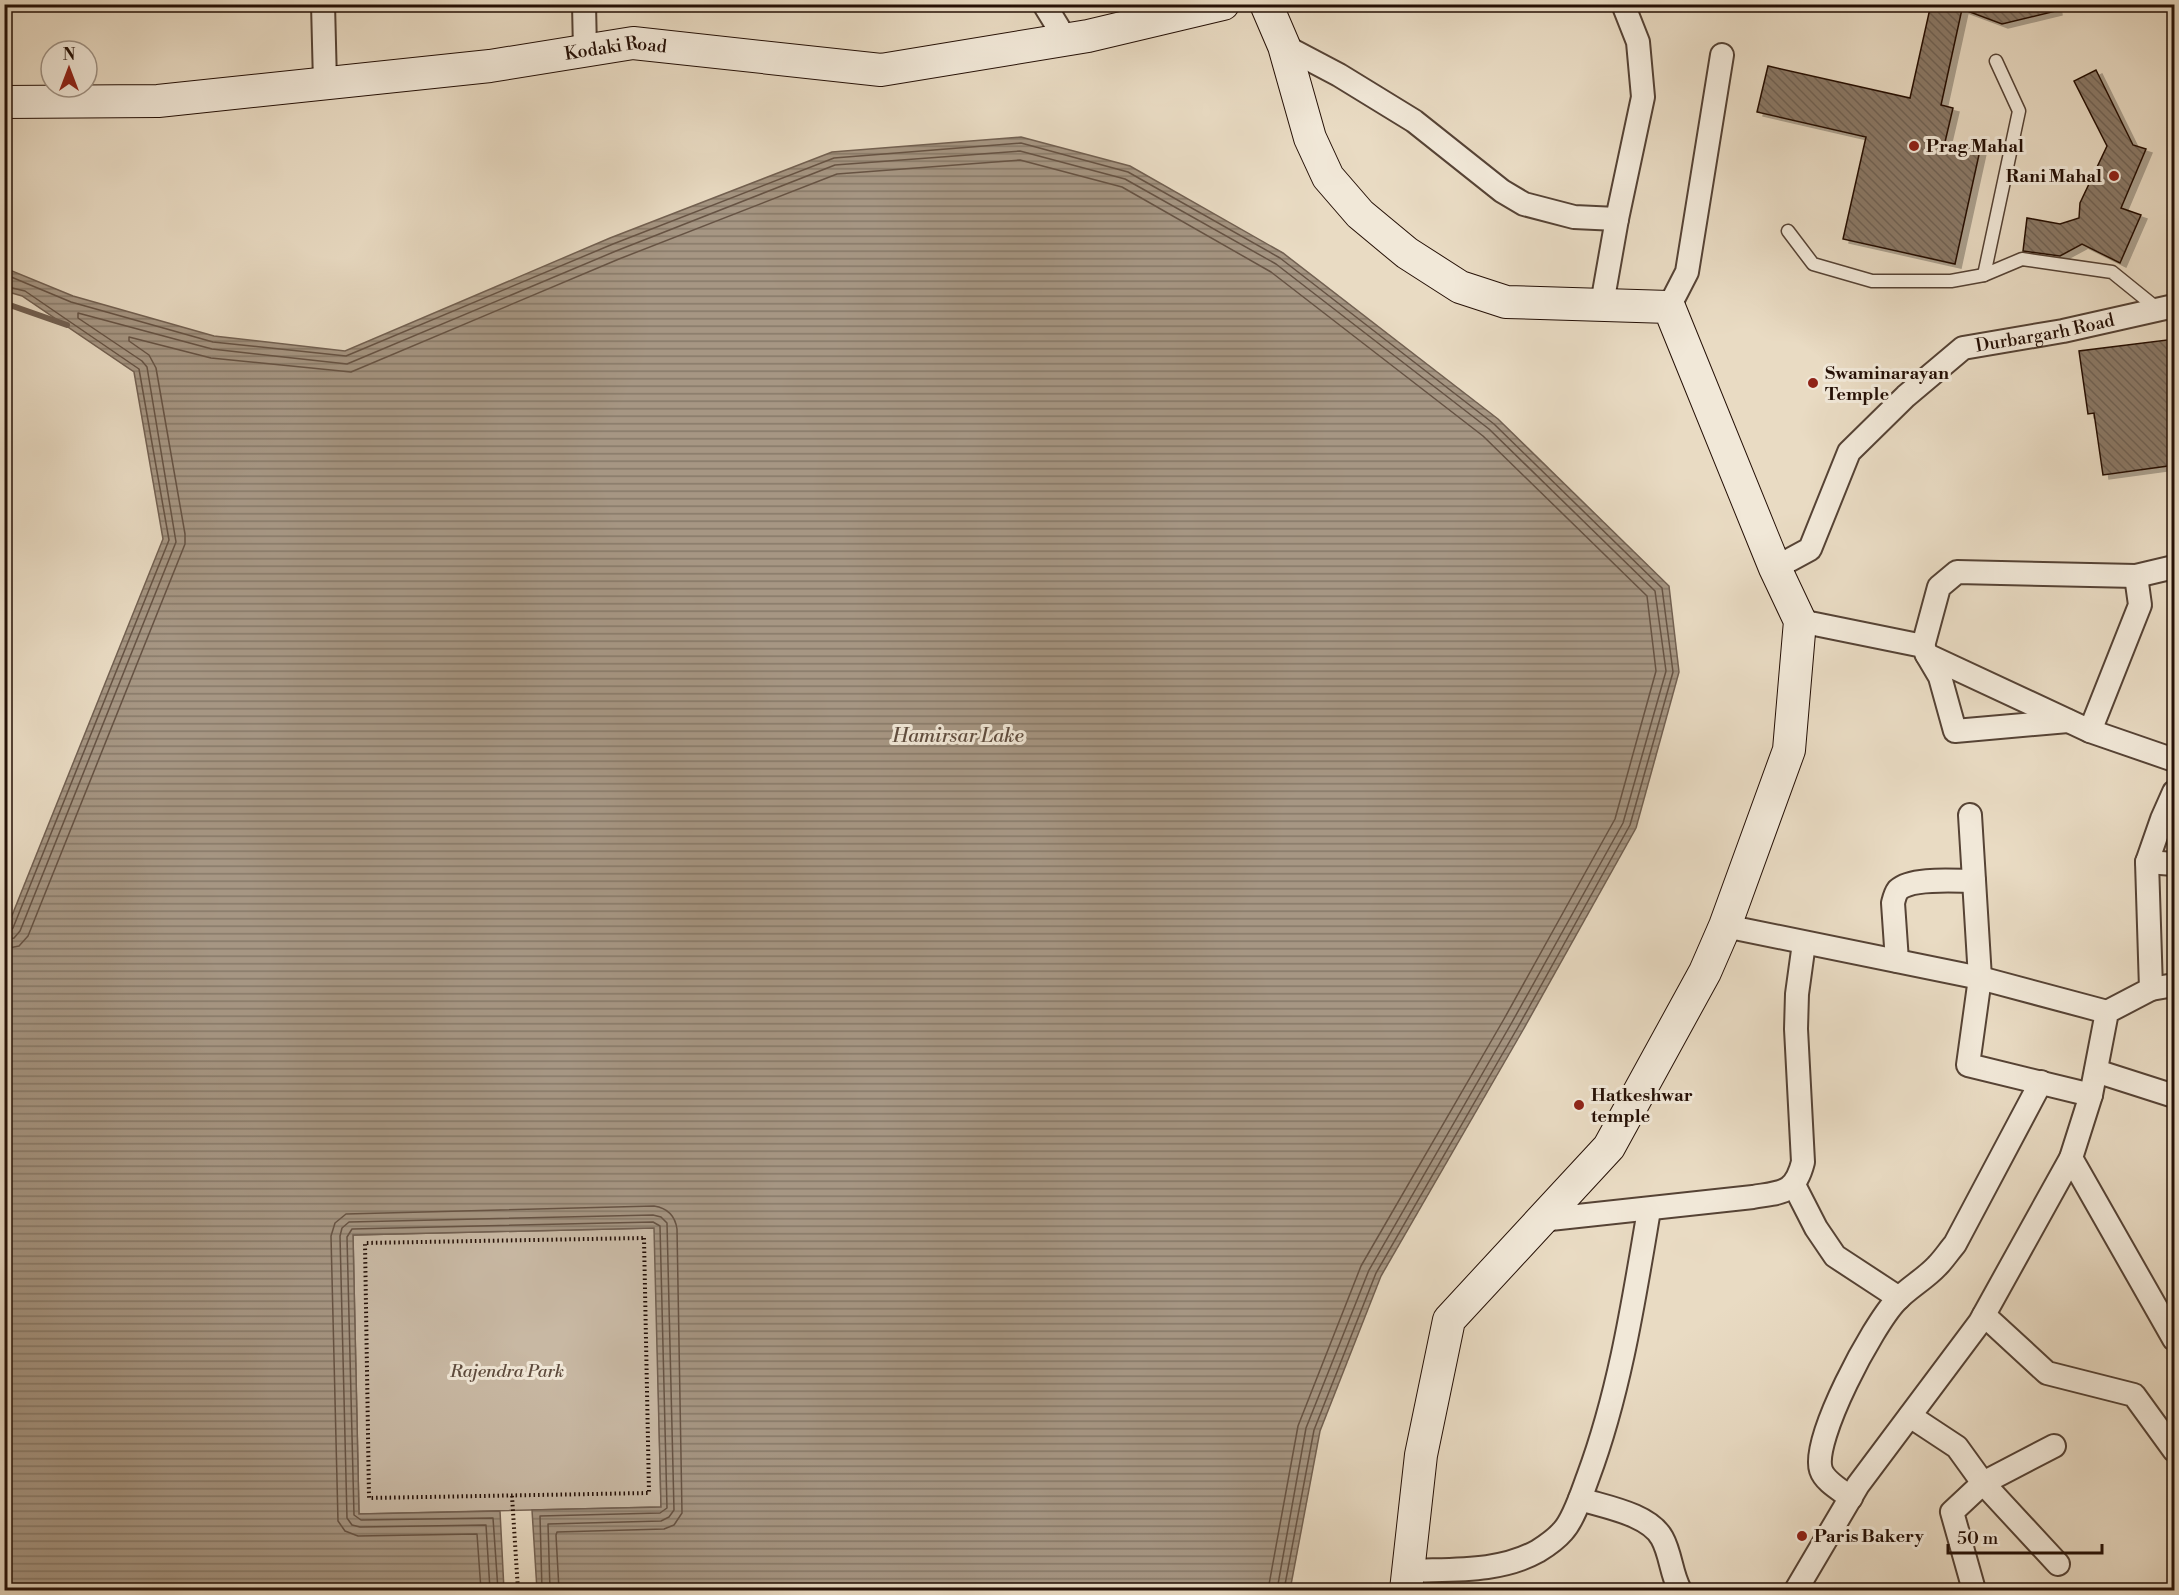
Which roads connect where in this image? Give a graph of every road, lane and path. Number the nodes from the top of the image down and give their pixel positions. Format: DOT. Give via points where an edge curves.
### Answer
graph roads {
  1 [pos="322,4"];
  2 [pos="584,4"];
  3 [pos="1044,4"];
  4 [pos="1266,4"];
  5 [pos="1623,4"];
  6 [pos="1204,7"];
  7 [pos="1066,39"];
  8 [pos="1284,46"];
  9 [pos="585,51"];
  10 [pos="1722,55"];
  11 [pos="1995,61"];
  12 [pos="325,84"];
  13 [pos="158,101"];
  14 [pos="4,102"];
  15 [pos="4,111"];
  16 [pos="1617,219"];
  17 [pos="1788,231"];
  18 [pos="1984,275"];
  19 [pos="1602,304"];
  20 [pos="1669,307"];
  21 [pos="2167,308"];
  22 [pos="2175,567"];
  23 [pos="1775,568"];
  24 [pos="2136,576"];
  25 [pos="1800,621"];
  26 [pos="1925,650"];
  27 [pos="2069,721"];
  28 [pos="2090,731"];
  29 [pos="2175,760"];
  30 [pos="2175,792"];
  31 [pos="1970,815"];
  32 [pos="2147,862"];
  33 [pos="2175,864"];
  34 [pos="1974,881"];
  35 [pos="1725,926"];
  36 [pos="1804,943"];
  37 [pos="1897,961"];
  38 [pos="1980,978"];
  39 [pos="2175,985"];
  40 [pos="2151,989"];
  41 [pos="2107,1012"];
  42 [pos="2096,1071"];
  43 [pos="2041,1083"];
  44 [pos="2091,1095"];
  45 [pos="2175,1096"];
  46 [pos="2071,1158"];
  47 [pos="1794,1185"];
  48 [pos="1650,1210"];
  49 [pos="1541,1220"];
  50 [pos="1899,1298"];
  51 [pos="1984,1316"];
  52 [pos="2175,1340"];
  53 [pos="1910,1416"];
  54 [pos="2054,1446"];
  55 [pos="2175,1450"];
  56 [pos="1983,1483"];
  57 [pos="512,1496"];
  58 [pos="1851,1498"];
  59 [pos="1580,1499"];
  60 [pos="2058,1564"];
  61 [pos="1407,1581"];
  62 [pos="518,1590"];
  63 [pos="1680,1590"];
  64 [pos="1796,1590"];
  65 [pos="1974,1590"];
  1 -- 12 [label="street"];
  2 -- 9 [label="street"];
  3 -- 7 [label="street"];
  4 -- 8 [label="street"];
  5 -- 16 [label="street" via="1638,42 1643,97"];
  6 -- 7 [label="street, Kodaki Road"];
  7 -- 9 [label="street, Kodaki Road" via="881,69 633,43"];
  8 -- 16 [label="street" via="1414,121 1524,204 1575,216"];
  8 -- 19 [label="street" via="1310,138 1328,177 1360,214 1407,253 1460,287 1506,302"];
  9 -- 12 [label="street, Kodaki Road"];
  10 -- 20 [label="street" via="1687,272"];
  11 -- 18 [label="lane" via="2019,111"];
  12 -- 13 [label="street, Kodaki Road"];
  13 -- 14 [label="street, Kodaki Road"];
  13 -- 15 [label="street"];
  16 -- 19 [label="street"];
  17 -- 18 [label="lane" via="1813,264 1872,281 1951,281"];
  18 -- 21 [label="lane" via="2022,259 2112,272"];
  19 -- 20 [label="street"];
  20 -- 23 [label="street"];
  21 -- 23 [label="street, Durbargarh Road" via="1963,348 1849,452 1810,549"];
  22 -- 24 [label="street"];
  23 -- 25 [label="street"];
  24 -- 26 [label="street" via="1957,572 1939,587"];
  24 -- 28 [label="street" via="2140,605"];
  25 -- 26 [label="street"];
  25 -- 35 [label="street" via="1789,750"];
  26 -- 27 [label="street"];
  26 -- 27 [label="street" via="1940,677 1956,731"];
  27 -- 28 [label="street"];
  28 -- 29 [label="street"];
  30 -- 32 [label="street"];
  31 -- 34 [label="street"];
  32 -- 33 [label="street"];
  32 -- 40 [label="street"];
  34 -- 37 [label="street" via="1922,882 1898,890 1893,903"];
  34 -- 38 [label="street"];
  35 -- 36 [label="street"];
  35 -- 49 [label="street" via="1705,972 1610,1147"];
  36 -- 37 [label="street"];
  36 -- 47 [label="street" via="1796,1029 1803,1162"];
  37 -- 38 [label="street"];
  38 -- 41 [label="street"];
  38 -- 43 [label="street" via="1968,1065"];
  39 -- 40 [label="street"];
  40 -- 41 [label="street"];
  41 -- 42 [label="street"];
  42 -- 44 [label="street"];
  42 -- 45 [label="street"];
  43 -- 44 [label="street"];
  43 -- 50 [label="street" via="1954,1244 1937,1266"];
  44 -- 46 [label="street"];
  46 -- 51 [label="street"];
  46 -- 52 [label="street"];
  47 -- 48 [label="street" via="1782,1192"];
  47 -- 50 [label="street" via="1835,1256"];
  48 -- 49 [label="street"];
  48 -- 59 [label="street" via="1607,1422"];
  49 -- 61 [label="street" via="1449,1320 1421,1455"];
  50 -- 58 [label="street" via="1851,1369 1820,1454 1826,1479"];
  51 -- 53 [label="street"];
  51 -- 55 [label="street" via="2047,1373 2134,1395"];
  53 -- 56 [label="street" via="1957,1447"];
  53 -- 58 [label="street"];
  54 -- 56 [label="street"];
  56 -- 60 [label="street"];
  56 -- 65 [label="street" via="1952,1512"];
  57 -- 57 [label="path" via="649,1493 644,1238 365,1243 369,1498"];
  57 -- 62 [label="path"];
  58 -- 64 [label="street"];
  59 -- 61 [label="street" via="1564,1531 1538,1551 1509,1563"];
  59 -- 63 [label="street" via="1642,1519 1654,1527 1662,1538"];
}
